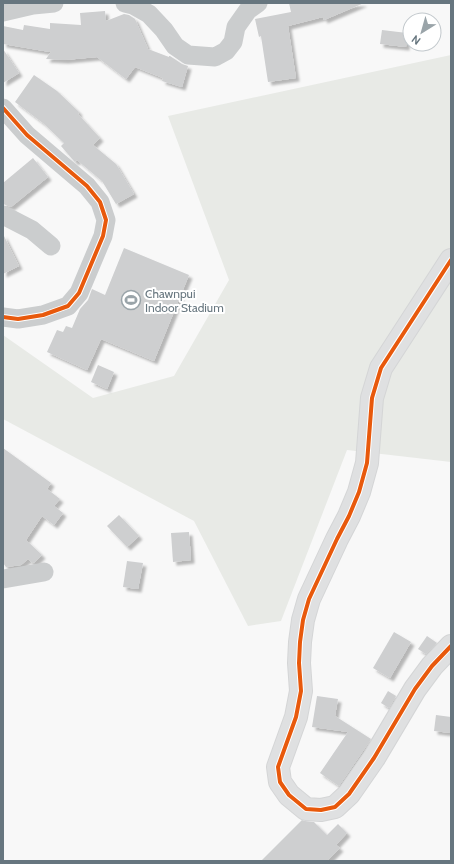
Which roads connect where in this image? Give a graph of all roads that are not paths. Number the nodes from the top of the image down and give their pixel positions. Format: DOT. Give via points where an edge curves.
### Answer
graph roads {
  1 [pos="54,3"];
  2 [pos="125,3"];
  3 [pos="258,3"];
  4 [pos="3,12"];
  5 [pos="3,108"];
  6 [pos="3,215"];
  7 [pos="51,246"];
  8 [pos="451,260"];
  9 [pos="3,317"];
  10 [pos="44,572"];
  11 [pos="3,579"];
  12 [pos="451,646"];
  1 -- 4 [label="street"];
  2 -- 3 [label="street" via="149,14 175,46 188,55 215,57 226,51 233,42 236,27 248,10"];
  5 -- 9 [label="street" via="27,135 87,186 100,202 106,220 104,236 79,293 68,306 43,315 18,319"];
  6 -- 7 [label="street" via="32,230"];
  8 -- 12 [label="street" via="381,368 372,398 367,463 360,492 309,599 300,642 302,691 296,717 278,767 280,782 289,795 306,809 321,810 335,807 349,794 415,690 432,666"];
  10 -- 11 [label="street"];
}
